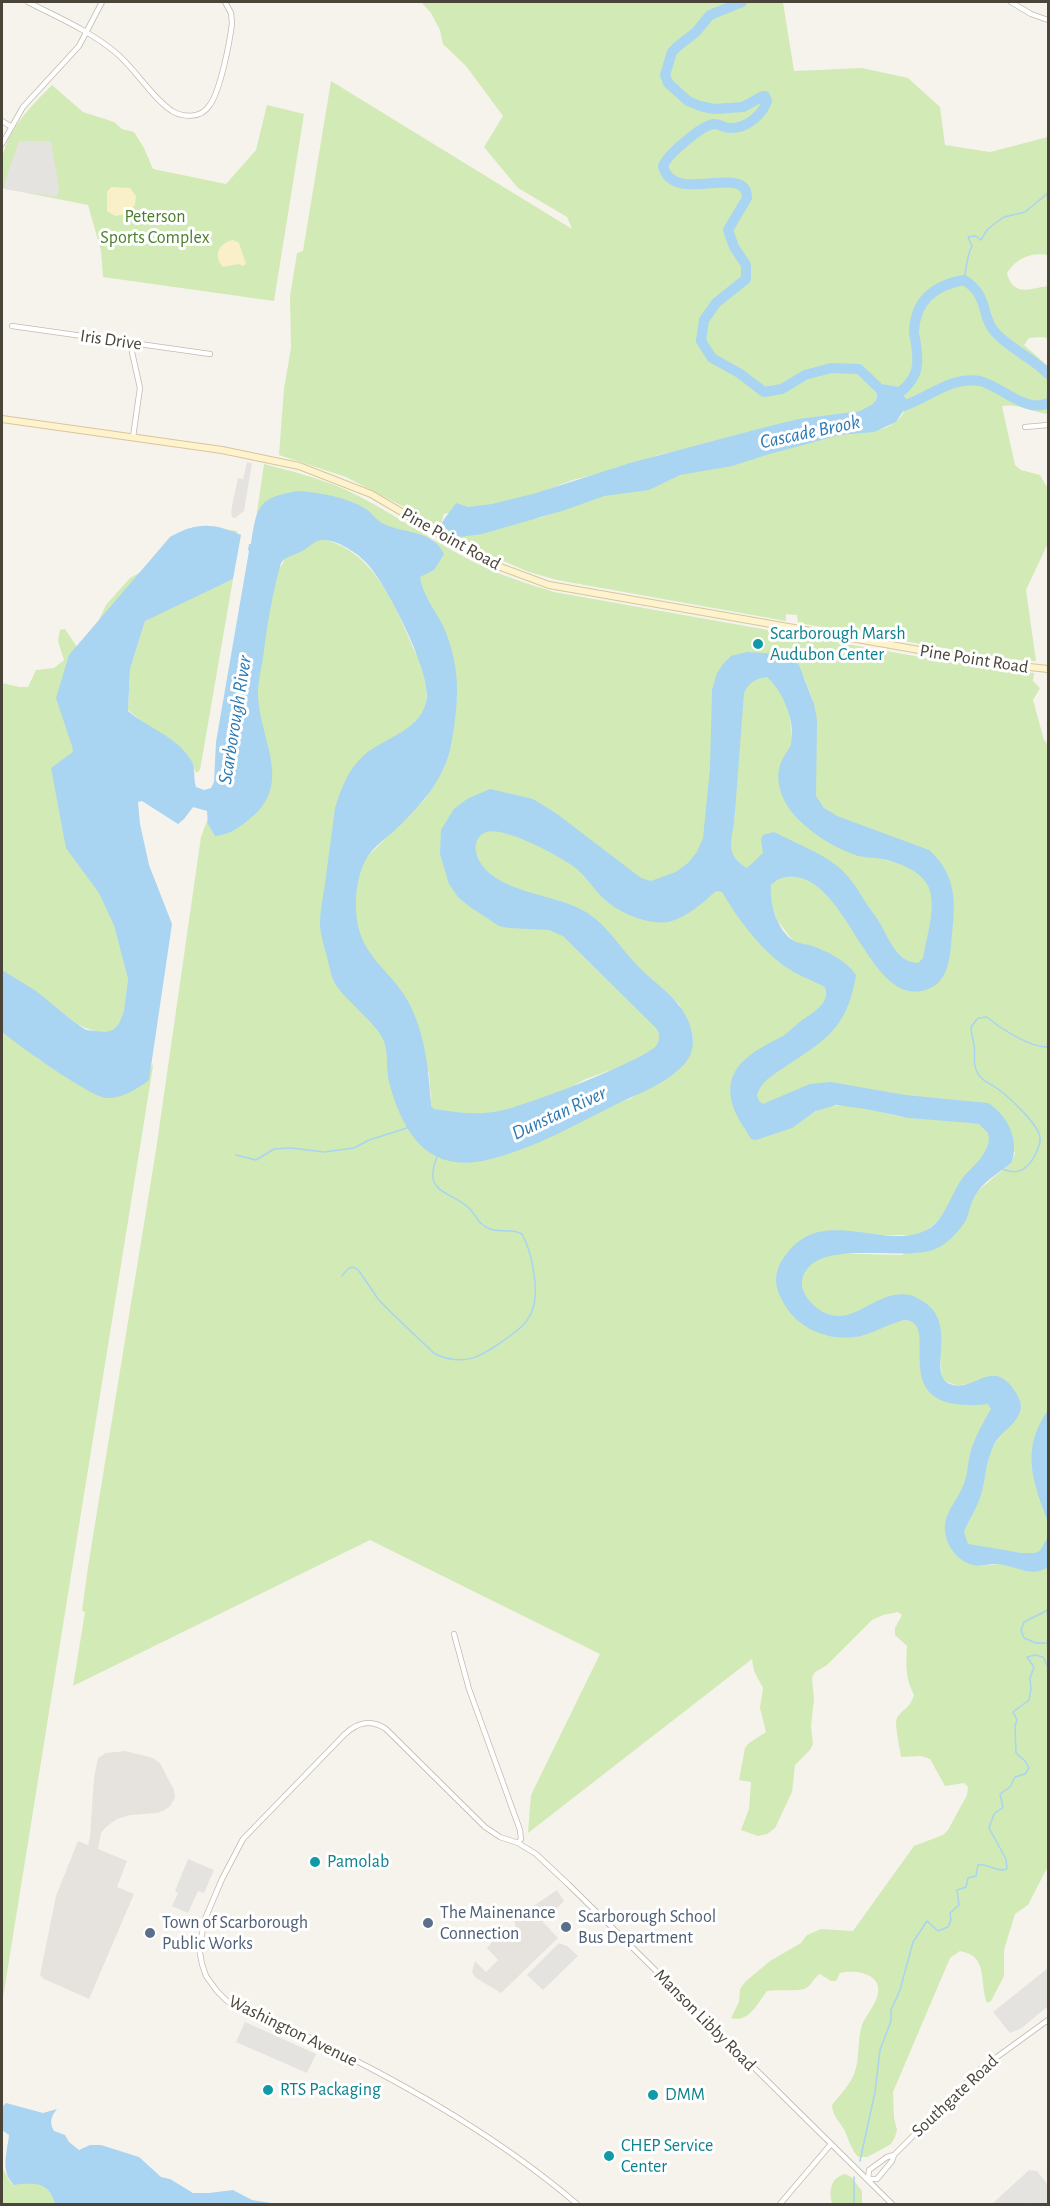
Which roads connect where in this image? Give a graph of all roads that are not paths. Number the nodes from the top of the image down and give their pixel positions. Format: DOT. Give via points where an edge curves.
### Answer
graph roads {
  1 [pos="28,2"];
  2 [pos="102,2"];
  3 [pos="225,2"];
  4 [pos="1011,2"];
  5 [pos="1048,20"];
  6 [pos="87,33"];
  7 [pos="2,121"];
  8 [pos="10,126"];
  9 [pos="2,144"];
  10 [pos="12,326"];
  11 [pos="130,343"];
  12 [pos="210,354"];
  13 [pos="2,419"];
  14 [pos="1048,425"];
  15 [pos="1025,427"];
  16 [pos="133,437"];
  17 [pos="1048,669"];
  18 [pos="454,1634"];
  19 [pos="518,1844"];
  20 [pos="1048,2020"];
  21 [pos="831,2144"];
  22 [pos="894,2155"];
  23 [pos="868,2179"];
  24 [pos="577,2205"];
  25 [pos="780,2205"];
  26 [pos="892,2205"];
  1 -- 6 [label="street"];
  2 -- 6 [label="street"];
  3 -- 6 [label="street" via="232,16 231,33 214,96 208,108 198,115 173,112 114,51"];
  4 -- 5 [label="street"];
  6 -- 8 [label="street"];
  7 -- 8 [label="street"];
  8 -- 9 [label="street"];
  10 -- 11 [label="street, Iris Drive"];
  11 -- 12 [label="street, Iris Drive"];
  11 -- 16 [label="street" via="140,388"];
  13 -- 16 [label="main road, Pine Point Road"];
  14 -- 15 [label="street"];
  16 -- 17 [label="main road, Pine Point Road" via="260,456 312,470 360,489 487,562 549,585"];
  18 -- 19 [label="street" via="469,1689 520,1830"];
  19 -- 21 [label="street, Manson Libby Road" via="543,1859"];
  19 -- 24 [label="street, Washington Avenue" via="485,1827 386,1729 372,1723 359,1724 239,1845 205,1919 200,1954 206,1976 227,2001 327,2046 431,2102 495,2141"];
  20 -- 22 [label="street, Southgate Road" via="979,2070"];
  21 -- 23 [label="street, Manson Libby Road"];
  21 -- 25 [label="street"];
  22 -- 23 [label="street, Southgate Road" via="869,2170"];
  22 -- 23 [label="street, Southgate Road" via="877,2179"];
  23 -- 26 [label="street, Manson Libby Road"];
}
